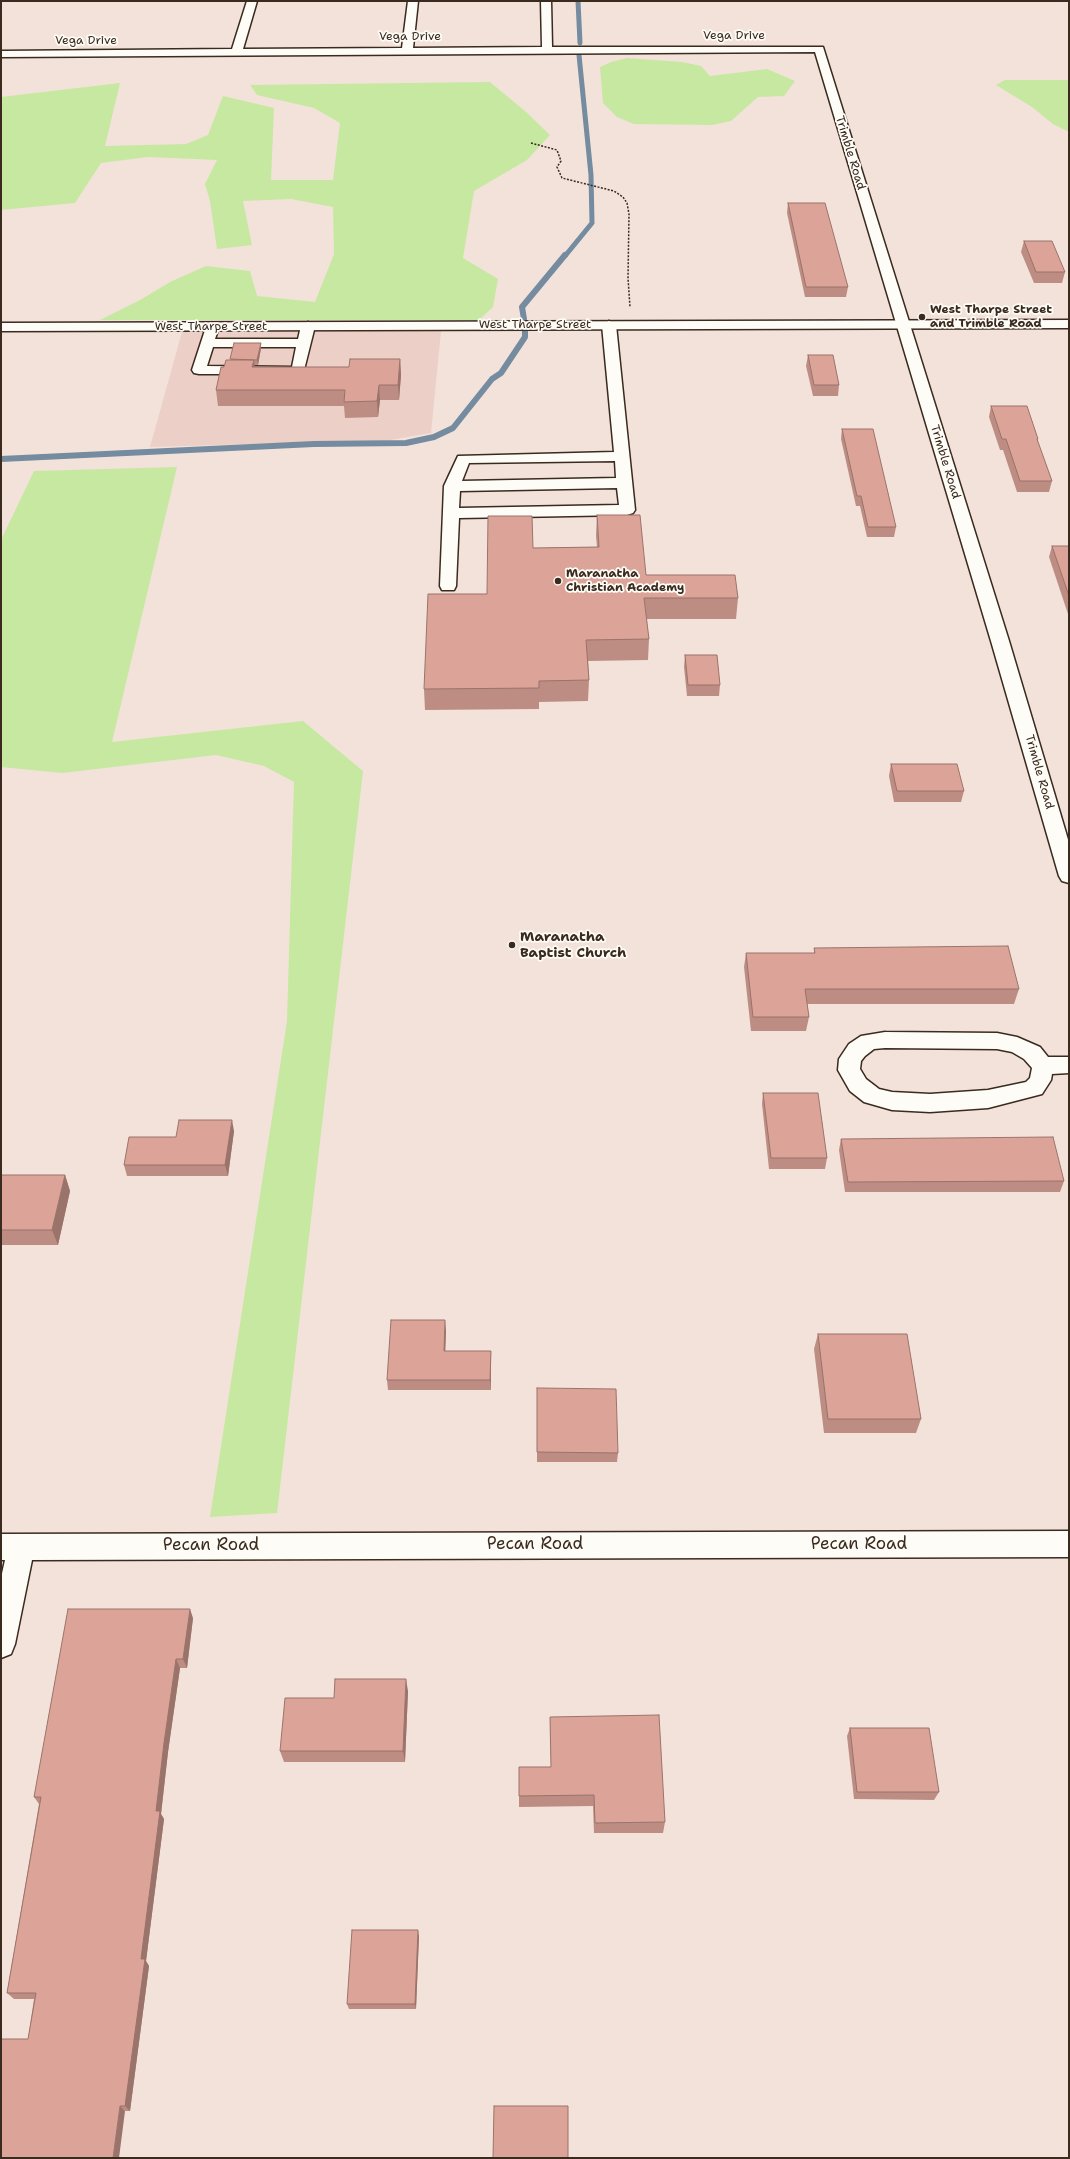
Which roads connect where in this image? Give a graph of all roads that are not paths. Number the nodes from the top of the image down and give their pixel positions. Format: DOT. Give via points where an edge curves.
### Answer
graph roads {
  1 [pos="252,1"];
  2 [pos="413,1"];
  3 [pos="546,1"];
  4 [pos="547,49"];
  5 [pos="407,50"];
  6 [pos="819,50"];
  7 [pos="237,52"];
  8 [pos="1,54"];
  9 [pos="902,324"];
  10 [pos="1069,324"];
  11 [pos="609,325"];
  12 [pos="308,326"];
  13 [pos="1,327"];
  14 [pos="212,327"];
  15 [pos="205,349"];
  16 [pos="303,350"];
  17 [pos="622,456"];
  18 [pos="624,483"];
  19 [pos="452,486"];
  20 [pos="451,513"];
  21 [pos="448,586"];
  22 [pos="1069,876"];
  23 [pos="1043,1066"];
  24 [pos="1069,1066"];
  25 [pos="1069,1544"];
  26 [pos="11,1546"];
  27 [pos="1,1644"];
  1 -- 7 [label="street"];
  2 -- 5 [label="street"];
  3 -- 4 [label="street"];
  4 -- 5 [label="street, Vega Drive"];
  4 -- 6 [label="street, Vega Drive"];
  5 -- 7 [label="street, Vega Drive"];
  6 -- 9 [label="street, Trimble Road"];
  7 -- 8 [label="street, Vega Drive"];
  9 -- 10 [label="street, West Tharpe Street"];
  9 -- 11 [label="street, West Tharpe Street"];
  9 -- 22 [label="street, Trimble Road" via="1000,641"];
  11 -- 12 [label="street, West Tharpe Street"];
  11 -- 17 [label="street"];
  12 -- 14 [label="street, West Tharpe Street"];
  12 -- 16 [label="street"];
  13 -- 14 [label="street, West Tharpe Street"];
  14 -- 15 [label="street"];
  15 -- 16 [label="street"];
  15 -- 16 [label="street" via="199,370 298,371"];
  17 -- 18 [label="street"];
  17 -- 19 [label="street" via="463,459"];
  18 -- 19 [label="street"];
  18 -- 20 [label="street" via="627,510"];
  19 -- 20 [label="street"];
  20 -- 21 [label="street"];
  23 -- 23 [label="street" via="1032,1053 997,1041 885,1040 869,1042 857,1050 850,1059 849,1070 858,1085 872,1096 892,1101 930,1103 988,1099 1026,1092 1034,1088 1040,1080"];
  23 -- 24 [label="street"];
  25 -- 26 [label="street, Pecan Road"];
  26 -- 27 [label="street"];
}
